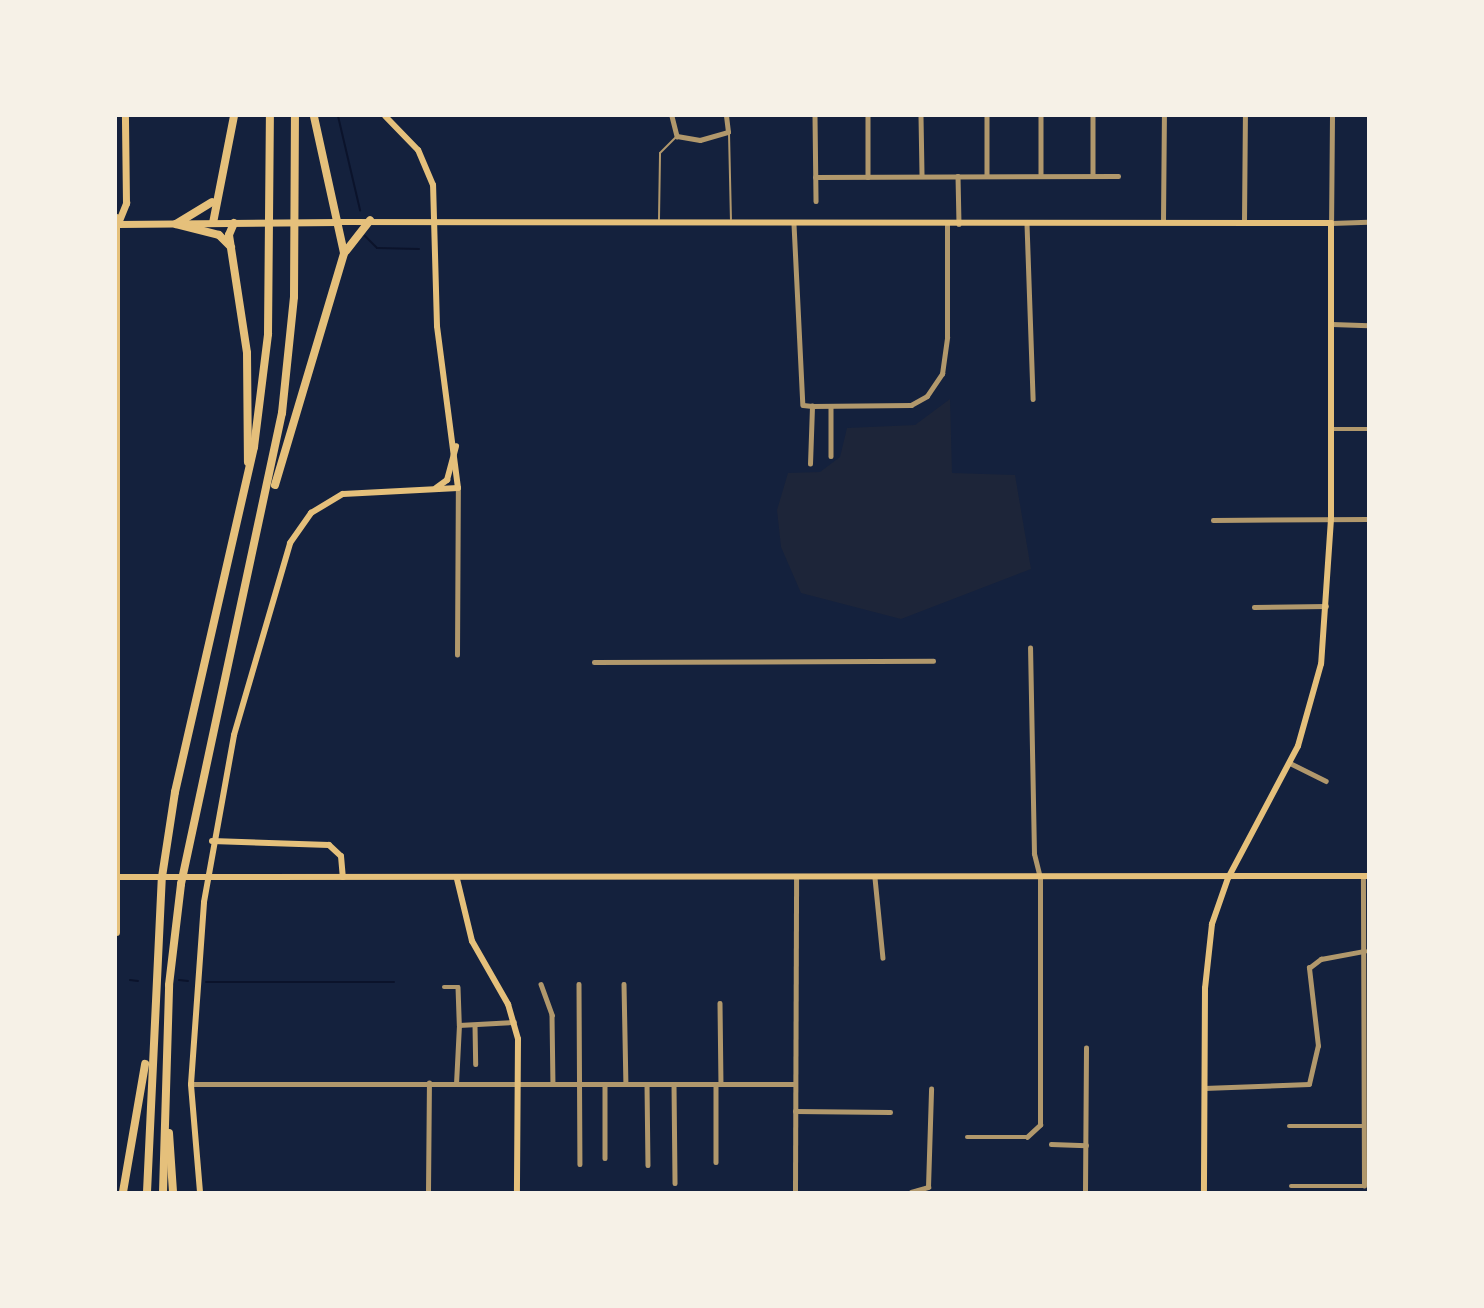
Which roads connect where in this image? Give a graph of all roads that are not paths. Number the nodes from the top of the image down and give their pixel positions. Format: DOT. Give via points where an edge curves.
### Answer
graph roads {
  1 [pos="125,116"];
  2 [pos="234,116"];
  3 [pos="270,116"];
  4 [pos="295,116"];
  5 [pos="314,116"];
  6 [pos="385,116"];
  7 [pos="672,116"];
  8 [pos="726,116"];
  9 [pos="815,116"];
  10 [pos="869,116"];
  11 [pos="921,116"];
  12 [pos="987,116"];
  13 [pos="1041,116"];
  14 [pos="1093,116"];
  15 [pos="1164,116"];
  16 [pos="1245,116"];
  17 [pos="1332,116"];
  18 [pos="728,132"];
  19 [pos="677,136"];
  20 [pos="922,176"];
  21 [pos="958,176"];
  22 [pos="987,176"];
  23 [pos="1041,176"];
  24 [pos="1093,176"];
  25 [pos="1118,176"];
  26 [pos="815,177"];
  27 [pos="869,177"];
  28 [pos="217,189"];
  29 [pos="816,201"];
  30 [pos="437,219"];
  31 [pos="370,220"];
  32 [pos="116,221"];
  33 [pos="338,222"];
  34 [pos="659,222"];
  35 [pos="1163,222"];
  36 [pos="1244,222"];
  37 [pos="1368,222"];
  38 [pos="213,223"];
  39 [pos="234,223"];
  40 [pos="731,223"];
  41 [pos="1331,223"];
  42 [pos="176,224"];
  43 [pos="794,224"];
  44 [pos="947,224"];
  45 [pos="959,224"];
  46 [pos="1027,224"];
  47 [pos="231,247"];
  48 [pos="344,253"];
  49 [pos="1332,324"];
  50 [pos="1368,325"];
  51 [pos="1033,399"];
  52 [pos="811,406"];
  53 [pos="831,406"];
  54 [pos="1333,429"];
  55 [pos="1368,429"];
  56 [pos="456,446"];
  57 [pos="831,456"];
  58 [pos="810,464"];
  59 [pos="249,469"];
  60 [pos="116,476"];
  61 [pos="436,488"];
  62 [pos="458,488"];
  63 [pos="264,514"];
  64 [pos="1331,519"];
  65 [pos="1368,519"];
  66 [pos="1213,520"];
  67 [pos="1326,606"];
  68 [pos="1254,607"];
  69 [pos="1030,648"];
  70 [pos="457,656"];
  71 [pos="933,661"];
  72 [pos="594,662"];
  73 [pos="1290,763"];
  74 [pos="1326,782"];
  75 [pos="212,841"];
  76 [pos="1366,876"];
  77 [pos="116,877"];
  78 [pos="344,877"];
  79 [pos="796,877"];
  80 [pos="875,878"];
  81 [pos="1040,878"];
  82 [pos="1228,878"];
  83 [pos="457,880"];
  84 [pos="116,932"];
  85 [pos="1364,951"];
  86 [pos="883,958"];
  87 [pos="541,984"];
  88 [pos="579,984"];
  89 [pos="624,984"];
  90 [pos="444,987"];
  91 [pos="720,1003"];
  92 [pos="515,1022"];
  93 [pos="459,1025"];
  94 [pos="475,1025"];
  95 [pos="150,1044"];
  96 [pos="1086,1048"];
  97 [pos="476,1064"];
  98 [pos="429,1083"];
  99 [pos="191,1084"];
  100 [pos="456,1084"];
  101 [pos="520,1084"];
  102 [pos="553,1084"];
  103 [pos="580,1084"];
  104 [pos="605,1084"];
  105 [pos="626,1084"];
  106 [pos="648,1084"];
  107 [pos="674,1084"];
  108 [pos="719,1084"];
  109 [pos="795,1084"];
  110 [pos="931,1088"];
  111 [pos="1204,1088"];
  112 [pos="165,1092"];
  113 [pos="795,1111"];
  114 [pos="890,1112"];
  115 [pos="1289,1126"];
  116 [pos="1364,1126"];
  117 [pos="968,1137"];
  118 [pos="1051,1144"];
  119 [pos="1086,1145"];
  120 [pos="605,1158"];
  121 [pos="716,1162"];
  122 [pos="580,1164"];
  123 [pos="648,1165"];
  124 [pos="675,1183"];
  125 [pos="1291,1186"];
  126 [pos="517,1191"];
  127 [pos="123,1192"];
  128 [pos="146,1192"];
  129 [pos="163,1192"];
  130 [pos="173,1192"];
  131 [pos="200,1192"];
  132 [pos="428,1192"];
  133 [pos="795,1192"];
  134 [pos="911,1192"];
  135 [pos="1085,1192"];
  136 [pos="1204,1192"];
  1 -- 32 [label="main road" via="125,203"];
  2 -- 28 [label="highway"];
  3 -- 59 [label="highway" via="268,334"];
  4 -- 63 [label="highway" via="290,346"];
  5 -- 33 [label="highway"];
  6 -- 30 [label="main road" via="424,161"];
  7 -- 19 [label="street"];
  8 -- 18 [label="street"];
  9 -- 26 [label="street"];
  10 -- 27 [label="street"];
  11 -- 20 [label="street"];
  12 -- 22 [label="street"];
  13 -- 23 [label="street"];
  14 -- 24 [label="street"];
  15 -- 35 [label="street"];
  16 -- 36 [label="street"];
  17 -- 41 [label="street"];
  18 -- 19 [label="street" via="699,140"];
  18 -- 40 [label="lane"];
  19 -- 34 [label="lane" via="660,153"];
  20 -- 21 [label="street"];
  20 -- 27 [label="street"];
  21 -- 22 [label="street"];
  21 -- 45 [label="street"];
  22 -- 23 [label="street"];
  23 -- 24 [label="street"];
  24 -- 25 [label="street"];
  26 -- 27 [label="street"];
  26 -- 29 [label="street"];
  28 -- 38 [label="highway"];
  28 -- 42 [label="highway" via="208,209"];
  30 -- 31 [label="main road"];
  30 -- 34 [label="main road"];
  30 -- 56 [label="main road" via="438,335"];
  31 -- 33 [label="main road"];
  31 -- 48 [label="highway"];
  32 -- 42 [label="main road"];
  32 -- 60 [label="main road"];
  33 -- 39 [label="main road"];
  33 -- 48 [label="highway"];
  34 -- 40 [label="main road"];
  35 -- 36 [label="main road"];
  35 -- 46 [label="main road"];
  36 -- 41 [label="main road"];
  37 -- 41 [label="street"];
  38 -- 39 [label="main road"];
  38 -- 42 [label="main road"];
  39 -- 47 [label="highway"];
  40 -- 43 [label="main road"];
  41 -- 49 [label="main road"];
  42 -- 47 [label="highway" via="219,235"];
  43 -- 44 [label="main road"];
  43 -- 52 [label="street" via="803,405"];
  44 -- 45 [label="main road"];
  44 -- 53 [label="street" via="942,374 927,396 911,405"];
  45 -- 46 [label="main road"];
  46 -- 51 [label="street"];
  47 -- 59 [label="highway" via="247,353"];
  48 -- 63 [label="highway"];
  49 -- 50 [label="street"];
  49 -- 54 [label="main road"];
  52 -- 53 [label="street"];
  52 -- 58 [label="street"];
  53 -- 57 [label="street"];
  54 -- 55 [label="street"];
  54 -- 64 [label="main road"];
  56 -- 61 [label="main road" via="447,480"];
  56 -- 62 [label="main road"];
  59 -- 95 [label="highway" via="175,792 156,929"];
  60 -- 84 [label="main road"];
  61 -- 62 [label="main road"];
  61 -- 75 [label="main road" via="352,491 316,508 296,532 251,671"];
  62 -- 70 [label="street"];
  63 -- 112 [label="highway" via="190,829 169,985"];
  64 -- 65 [label="street"];
  64 -- 66 [label="street"];
  64 -- 67 [label="main road"];
  67 -- 68 [label="street"];
  67 -- 73 [label="main road" via="1313,703"];
  69 -- 81 [label="street" via="1034,854"];
  71 -- 72 [label="street"];
  73 -- 74 [label="street"];
  73 -- 82 [label="main road"];
  75 -- 78 [label="main road" via="325,844 340,853"];
  75 -- 99 [label="main road" via="197,956"];
  76 -- 82 [label="main road"];
  76 -- 85 [label="street"];
  77 -- 78 [label="main road"];
  78 -- 83 [label="main road"];
  79 -- 80 [label="main road"];
  79 -- 83 [label="main road"];
  79 -- 109 [label="street"];
  80 -- 81 [label="main road"];
  80 -- 86 [label="street"];
  81 -- 82 [label="main road"];
  81 -- 117 [label="street" via="1040,1125 1027,1137"];
  82 -- 111 [label="main road" via="1207,950"];
  83 -- 92 [label="main road" via="472,941"];
  85 -- 111 [label="street" via="1321,959 1310,968 1318,1046 1309,1084"];
  85 -- 116 [label="street"];
  87 -- 102 [label="street" via="552,1015"];
  88 -- 103 [label="street"];
  89 -- 105 [label="street"];
  90 -- 93 [label="street" via="458,987"];
  91 -- 108 [label="street"];
  92 -- 94 [label="street"];
  92 -- 101 [label="main road"];
  93 -- 94 [label="street"];
  93 -- 100 [label="street"];
  94 -- 97 [label="street"];
  95 -- 127 [label="highway"];
  95 -- 128 [label="highway"];
  96 -- 119 [label="street"];
  98 -- 99 [label="street"];
  98 -- 100 [label="street"];
  98 -- 132 [label="street"];
  99 -- 131 [label="main road"];
  100 -- 101 [label="street"];
  101 -- 102 [label="street"];
  101 -- 126 [label="main road"];
  102 -- 103 [label="street"];
  103 -- 104 [label="street"];
  103 -- 122 [label="street"];
  104 -- 105 [label="street"];
  104 -- 120 [label="street"];
  105 -- 106 [label="street"];
  106 -- 107 [label="street"];
  106 -- 123 [label="street"];
  107 -- 108 [label="street"];
  107 -- 124 [label="street"];
  108 -- 109 [label="street"];
  108 -- 121 [label="street"];
  109 -- 113 [label="street"];
  110 -- 134 [label="street" via="928,1187"];
  111 -- 136 [label="main road"];
  112 -- 129 [label="highway"];
  112 -- 130 [label="highway"];
  113 -- 114 [label="street"];
  113 -- 133 [label="street"];
  115 -- 116 [label="street"];
  116 -- 125 [label="street" via="1364,1186"];
  118 -- 119 [label="street"];
  119 -- 135 [label="street"];
}
